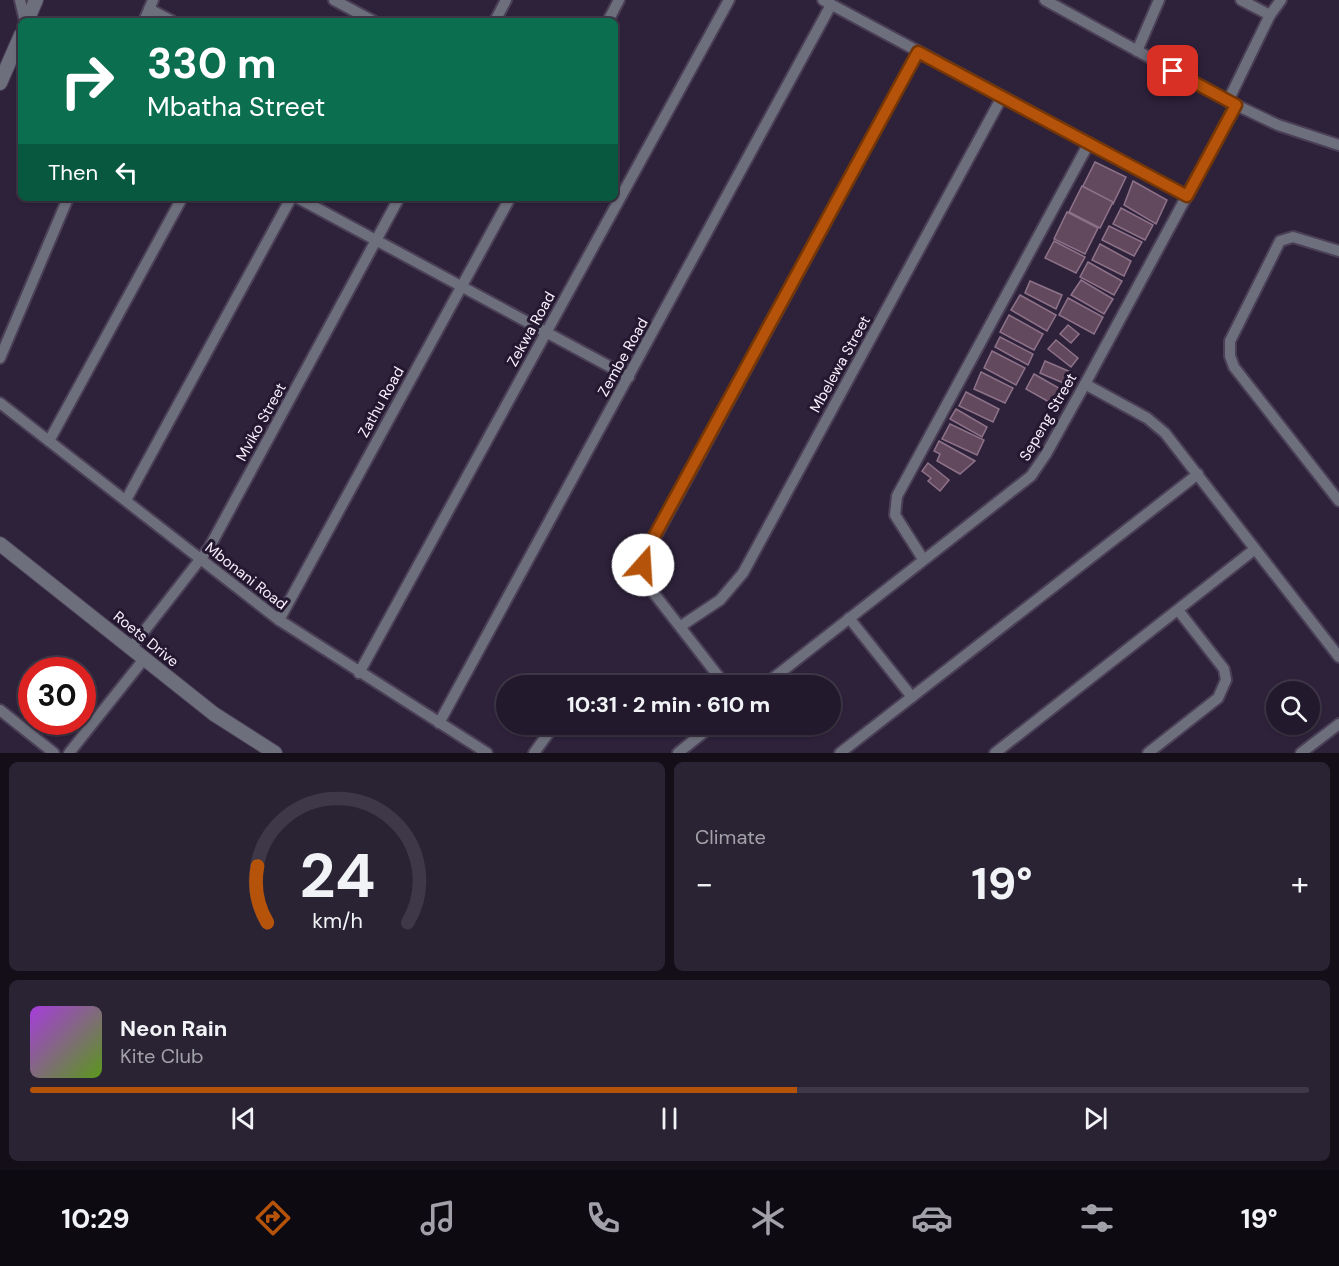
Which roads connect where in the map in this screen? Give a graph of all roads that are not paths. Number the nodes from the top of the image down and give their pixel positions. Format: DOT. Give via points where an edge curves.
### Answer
graph roads {
  1 [pos="20,0"];
  2 [pos="36,0"];
  3 [pos="334,0"];
  4 [pos="506,0"];
  5 [pos="619,0"];
  6 [pos="729,0"];
  7 [pos="1045,0"];
  8 [pos="1159,0"];
  9 [pos="1241,0"];
  10 [pos="1281,0"];
  11 [pos="827,2"];
  12 [pos="151,4"];
  13 [pos="1270,15"];
  14 [pos="25,18"];
  15 [pos="27,18"];
  16 [pos="145,18"];
  17 [pos="168,18"];
  18 [pos="367,18"];
  19 [pos="497,18"];
  20 [pos="610,18"];
  21 [pos="18,42"];
  22 [pos="1137,51"];
  23 [pos="918,52"];
  24 [pos="0,83"];
  25 [pos="1002,98"];
  26 [pos="1232,103"];
  27 [pos="1089,143"];
  28 [pos="1339,145"];
  29 [pos="1187,196"];
  30 [pos="67,201"];
  31 [pos="180,201"];
  32 [pos="289,201"];
  33 [pos="304,201"];
  34 [pos="397,201"];
  35 [pos="508,201"];
  36 [pos="376,240"];
  37 [pos="1339,251"];
  38 [pos="460,287"];
  39 [pos="546,333"];
  40 [pos="0,358"];
  41 [pos="629,377"];
  42 [pos="1085,384"];
  43 [pos="0,403"];
  44 [pos="49,441"];
  45 [pos="1197,474"];
  46 [pos="126,500"];
  47 [pos="1339,501"];
  48 [pos="0,544"];
  49 [pos="1255,549"];
  50 [pos="200,559"];
  51 [pos="924,559"];
  52 [pos="1178,610"];
  53 [pos="849,618"];
  54 [pos="279,620"];
  55 [pos="681,626"];
  56 [pos="131,648"];
  57 [pos="1339,657"];
  58 [pos="144,659"];
  59 [pos="359,673"];
  60 [pos="718,675"];
  61 [pos="777,675"];
  62 [pos="912,697"];
  63 [pos="0,710"];
  64 [pos="439,723"];
  65 [pos="1339,724"];
  66 [pos="547,735"];
  67 [pos="700,735"];
  68 [pos="54,753"];
  69 [pos="69,753"];
  70 [pos="275,753"];
  71 [pos="487,753"];
  72 [pos="534,753"];
  73 [pos="678,753"];
  74 [pos="840,753"];
  75 [pos="995,753"];
  76 [pos="1148,753"];
  77 [pos="1301,753"];
  1 -- 14 [label="street"];
  2 -- 15 [label="street"];
  3 -- 18 [label="street"];
  4 -- 19 [label="street"];
  5 -- 20 [label="street"];
  6 -- 39 [label="street, Zekwa Road"];
  7 -- 22 [label="street"];
  8 -- 22 [label="street"];
  9 -- 13 [label="street"];
  10 -- 13 [label="street, Sepeng Street"];
  11 -- 23 [label="street"];
  11 -- 41 [label="street, Zembe Road"];
  12 -- 16 [label="street"];
  12 -- 17 [label="street"];
  13 -- 26 [label="street, Sepeng Street"];
  21 -- 24 [label="street"];
  22 -- 26 [label="street"];
  23 -- 25 [label="street"];
  23 -- 55 [label="street" via="650,544 643,565 646,580"];
  25 -- 27 [label="street"];
  25 -- 55 [label="street, Mbelewa Street" via="743,573 720,600"];
  26 -- 28 [label="street"];
  26 -- 29 [label="street, Sepeng Street"];
  27 -- 29 [label="street"];
  27 -- 51 [label="street" via="897,496 897,518"];
  29 -- 42 [label="street, Sepeng Street"];
  30 -- 40 [label="street"];
  31 -- 44 [label="street"];
  32 -- 46 [label="street"];
  33 -- 36 [label="street"];
  34 -- 36 [label="street, Mviko Street"];
  35 -- 38 [label="street, Zathu Road"];
  36 -- 38 [label="street"];
  36 -- 50 [label="street, Mviko Street"];
  37 -- 47 [label="street" via="1293,237 1280,241 1229,349 1234,367"];
  38 -- 39 [label="street"];
  38 -- 54 [label="street, Zathu Road"];
  39 -- 41 [label="street"];
  39 -- 59 [label="street, Zekwa Road"];
  41 -- 64 [label="street, Zembe Road"];
  42 -- 45 [label="street" via="1154,423"];
  42 -- 51 [label="street, Sepeng Street" via="1031,476"];
  43 -- 44 [label="street, Mbonani Road"];
  44 -- 46 [label="street, Mbonani Road"];
  45 -- 49 [label="street"];
  45 -- 62 [label="street"];
  46 -- 50 [label="street, Mbonani Road"];
  48 -- 56 [label="street, Roets Drive"];
  49 -- 52 [label="street"];
  49 -- 57 [label="street"];
  50 -- 54 [label="street, Mbonani Road"];
  50 -- 56 [label="street, Mviko Street"];
  51 -- 53 [label="street, Sepeng Street"];
  52 -- 75 [label="street"];
  52 -- 76 [label="street" via="1224,669 1224,687 1218,698"];
  53 -- 61 [label="street, Sepeng Street"];
  53 -- 62 [label="street"];
  54 -- 59 [label="street, Mbonani Road"];
  55 -- 60 [label="street"];
  56 -- 58 [label="street, Roets Drive"];
  58 -- 69 [label="street"];
  58 -- 70 [label="street, Roets Drive" via="214,714"];
  59 -- 64 [label="street, Mbonani Road"];
  62 -- 74 [label="street"];
  63 -- 68 [label="street"];
  64 -- 71 [label="street, Mbonani Road"];
  65 -- 77 [label="street"];
  66 -- 72 [label="street"];
  67 -- 73 [label="street"];
}
